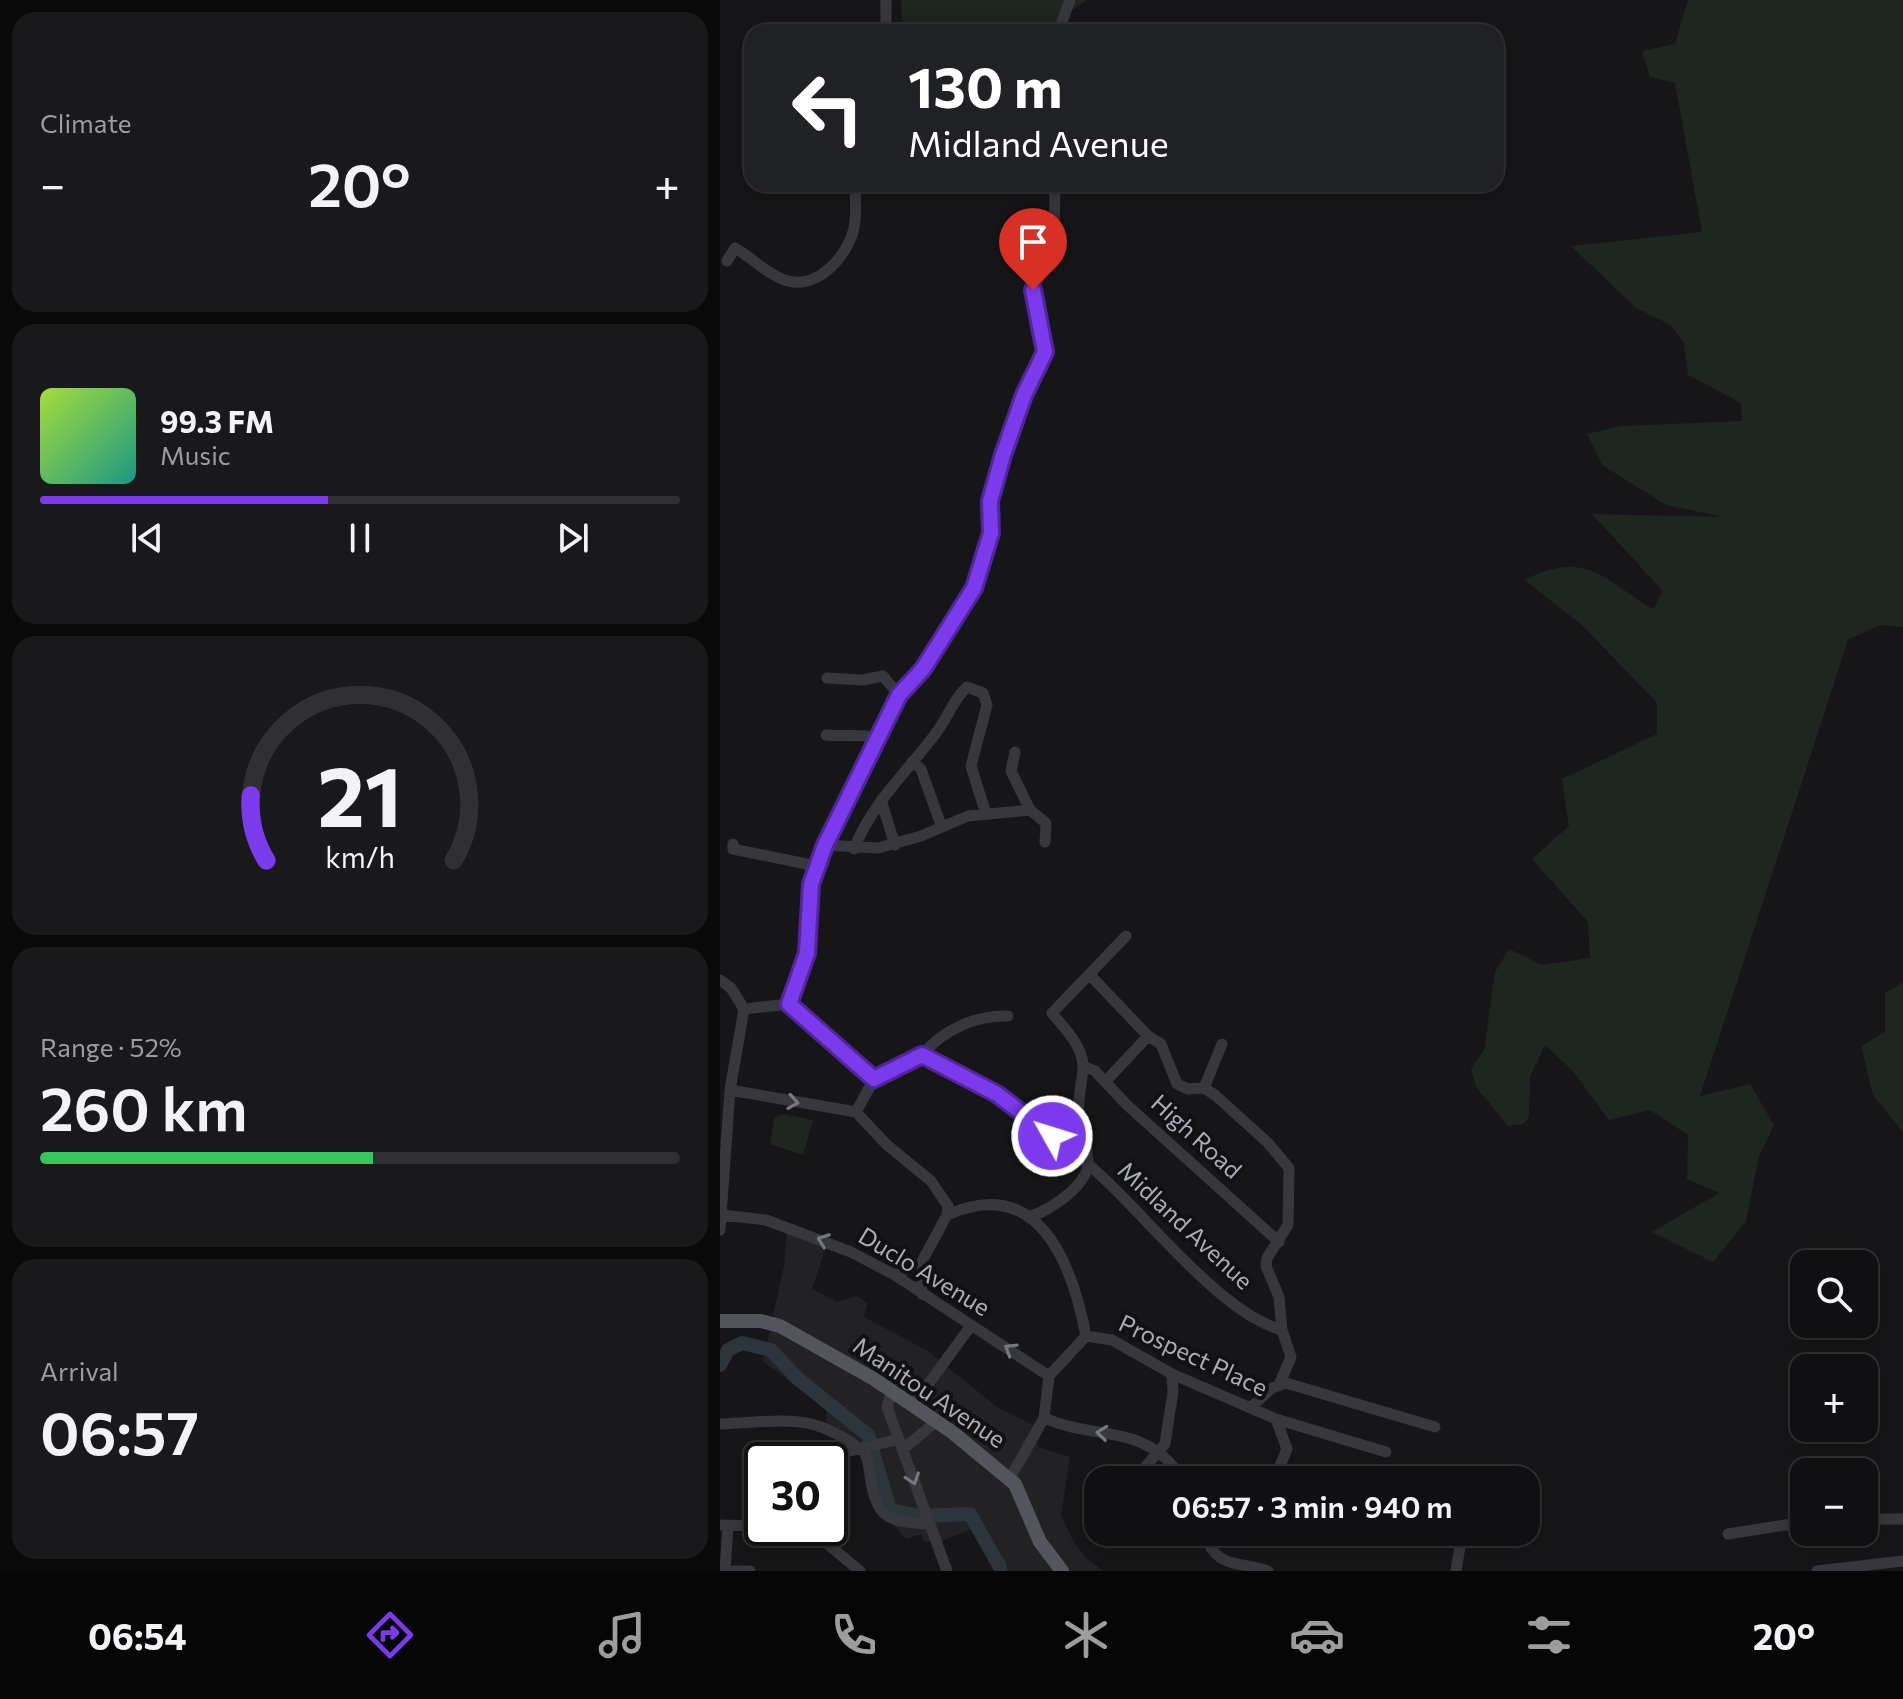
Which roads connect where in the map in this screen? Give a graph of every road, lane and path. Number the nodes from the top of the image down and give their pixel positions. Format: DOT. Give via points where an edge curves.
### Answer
graph roads {
  1 [pos="886,0"];
  2 [pos="1070,0"];
  3 [pos="886,24"];
  4 [pos="1061,24"];
  5 [pos="855,192"];
  6 [pos="1055,192"];
  7 [pos="727,261"];
  8 [pos="827,678"];
  9 [pos="899,695"];
  10 [pos="826,735"];
  11 [pos="879,738"];
  12 [pos="1015,752"];
  13 [pos="912,762"];
  14 [pos="881,800"];
  15 [pos="1030,810"];
  16 [pos="986,814"];
  17 [pos="941,825"];
  18 [pos="1045,842"];
  19 [pos="733,844"];
  20 [pos="825,845"];
  21 [pos="895,845"];
  22 [pos="854,849"];
  23 [pos="816,866"];
  24 [pos="1126,936"];
  25 [pos="1090,975"];
  26 [pos="720,980"];
  27 [pos="789,1004"];
  28 [pos="744,1009"];
  29 [pos="1008,1016"];
  30 [pos="1148,1036"];
  31 [pos="1222,1044"];
  32 [pos="922,1055"];
  33 [pos="1083,1066"];
  34 [pos="874,1079"];
  35 [pos="1106,1081"];
  36 [pos="1204,1088"];
  37 [pos="730,1090"];
  38 [pos="856,1112"];
  39 [pos="1088,1165"];
  40 [pos="722,1215"];
  41 [pos="947,1215"];
  42 [pos="1031,1216"];
  43 [pos="720,1230"];
  44 [pos="1279,1242"];
  45 [pos="920,1265"];
  46 [pos="893,1274"];
  47 [pos="922,1294"];
  48 [pos="720,1321"];
  49 [pos="970,1327"];
  50 [pos="1282,1330"];
  51 [pos="1086,1336"];
  52 [pos="1172,1374"];
  53 [pos="1049,1376"];
  54 [pos="1279,1385"];
  55 [pos="892,1391"];
  56 [pos="913,1405"];
  57 [pos="1250,1408"];
  58 [pos="1044,1418"];
  59 [pos="1276,1419"];
  60 [pos="937,1421"];
  61 [pos="720,1424"];
  62 [pos="1435,1427"];
  63 [pos="901,1444"];
  64 [pos="869,1448"];
  65 [pos="1160,1450"];
  66 [pos="848,1452"];
  67 [pos="1386,1452"];
  68 [pos="1146,1466"];
  69 [pos="1172,1466"];
  70 [pos="1280,1466"];
  71 [pos="1010,1478"];
  72 [pos="1878,1519"];
  73 [pos="1903,1519"];
  74 [pos="928,1522"];
  75 [pos="1790,1524"];
  76 [pos="724,1526"];
  77 [pos="1728,1534"];
  78 [pos="830,1546"];
  79 [pos="1209,1546"];
  80 [pos="1460,1546"];
  81 [pos="1903,1561"];
  82 [pos="725,1571"];
  83 [pos="733,1571"];
  84 [pos="750,1571"];
  85 [pos="860,1571"];
  86 [pos="947,1571"];
  87 [pos="1062,1571"];
  88 [pos="1268,1571"];
  89 [pos="1456,1571"];
  90 [pos="1817,1571"];
  1 -- 3 [label="street"];
  2 -- 4 [label="street"];
  5 -- 7 [label="street" via="854,229 825,274 810,281 785,280 735,248"];
  6 -- 9 [label="street" via="1054,246 1033,290 1045,352 1003,455 990,501 991,533 974,588 923,669"];
  8 -- 9 [label="street" via="883,676"];
  9 -- 11 [label="street"];
  10 -- 11 [label="street"];
  11 -- 20 [label="street"];
  12 -- 15 [label="street" via="1011,771"];
  13 -- 14 [label="street"];
  13 -- 16 [label="street" via="967,687 977,688 987,705 971,766"];
  13 -- 17 [label="street" via="921,769"];
  14 -- 21 [label="street"];
  14 -- 22 [label="street" via="867,817"];
  15 -- 16 [label="street"];
  15 -- 18 [label="street" via="1046,823"];
  16 -- 17 [label="street"];
  17 -- 21 [label="street"];
  19 -- 23 [label="street" via="733,849 766,858"];
  20 -- 22 [label="street"];
  20 -- 23 [label="street"];
  21 -- 22 [label="street"];
  23 -- 27 [label="street" via="807,953"];
  24 -- 25 [label="street"];
  25 -- 30 [label="street"];
  25 -- 33 [label="street" via="1052,1013 1072,1036"];
  26 -- 28 [label="street"];
  27 -- 28 [label="street"];
  27 -- 34 [label="street"];
  28 -- 37 [label="street"];
  29 -- 32 [label="street" via="992,1015 958,1027"];
  30 -- 35 [label="street"];
  30 -- 36 [label="street" via="1161,1044 1177,1084"];
  31 -- 36 [label="street"];
  32 -- 34 [label="street"];
  32 -- 39 [label="street, Midland Avenue" via="997,1094"];
  33 -- 35 [label="street, High Road"];
  33 -- 39 [label="street" via="1079,1115"];
  34 -- 38 [label="street"];
  35 -- 44 [label="street, High Road"];
  36 -- 44 [label="street" via="1268,1143 1291,1174 1290,1217"];
  37 -- 38 [label="street, one-way"];
  37 -- 40 [label="street"];
  38 -- 41 [label="street" via="931,1181 948,1206"];
  39 -- 42 [label="street" via="1058,1201"];
  39 -- 50 [label="street, Midland Avenue" via="1223,1294 1264,1325"];
  40 -- 43 [label="street"];
  46 -- 40 [label="street, Duclo Avenue, one-way" via="766,1220"];
  41 -- 42 [label="street" via="988,1202"];
  41 -- 45 [label="street"];
  42 -- 51 [label="street, Prospect Place" via="1062,1256"];
  44 -- 50 [label="street" via="1266,1266 1279,1297"];
  45 -- 46 [label="street"];
  45 -- 47 [label="street"];
  46 -- 47 [label="street, Duclo Avenue"];
  47 -- 49 [label="street, Duclo Avenue"];
  48 -- 55 [label="main road, Manitou Avenue" via="780,1326"];
  53 -- 49 [label="street, Duclo Avenue, one-way"];
  49 -- 56 [label="street"];
  50 -- 54 [label="street" via="1291,1357"];
  51 -- 52 [label="street, Prospect Place" via="1112,1340"];
  51 -- 53 [label="street"];
  52 -- 57 [label="street, Prospect Place"];
  52 -- 65 [label="street" via="1170,1419"];
  53 -- 58 [label="street"];
  54 -- 57 [label="street"];
  54 -- 62 [label="street" via="1305,1386"];
  55 -- 56 [label="main road, Manitou Avenue"];
  55 -- 63 [label="street" via="887,1407"];
  56 -- 60 [label="main road, Manitou Avenue"];
  57 -- 59 [label="street, Prospect Place"];
  65 -- 58 [label="street, one-way"];
  58 -- 71 [label="street"];
  59 -- 67 [label="street, Prospect Place"];
  59 -- 70 [label="street" via="1287,1449"];
  60 -- 63 [label="street"];
  60 -- 71 [label="main road, Manitou Avenue"];
  61 -- 64 [label="street" via="802,1420"];
  63 -- 64 [label="street"];
  63 -- 74 [label="street, one-way"];
  64 -- 66 [label="street"];
  64 -- 74 [label="street" via="875,1499 886,1517"];
  65 -- 68 [label="street"];
  65 -- 69 [label="street"];
  71 -- 87 [label="main road, Manitou Avenue" via="1040,1542"];
  72 -- 73 [label="street"];
  74 -- 86 [label="street"];
  75 -- 77 [label="street"];
  76 -- 82 [label="street"];
  78 -- 85 [label="street"];
  79 -- 88 [label="street" via="1217,1557"];
  80 -- 89 [label="street"];
  81 -- 90 [label="street"];
  83 -- 84 [label="street"];
}
